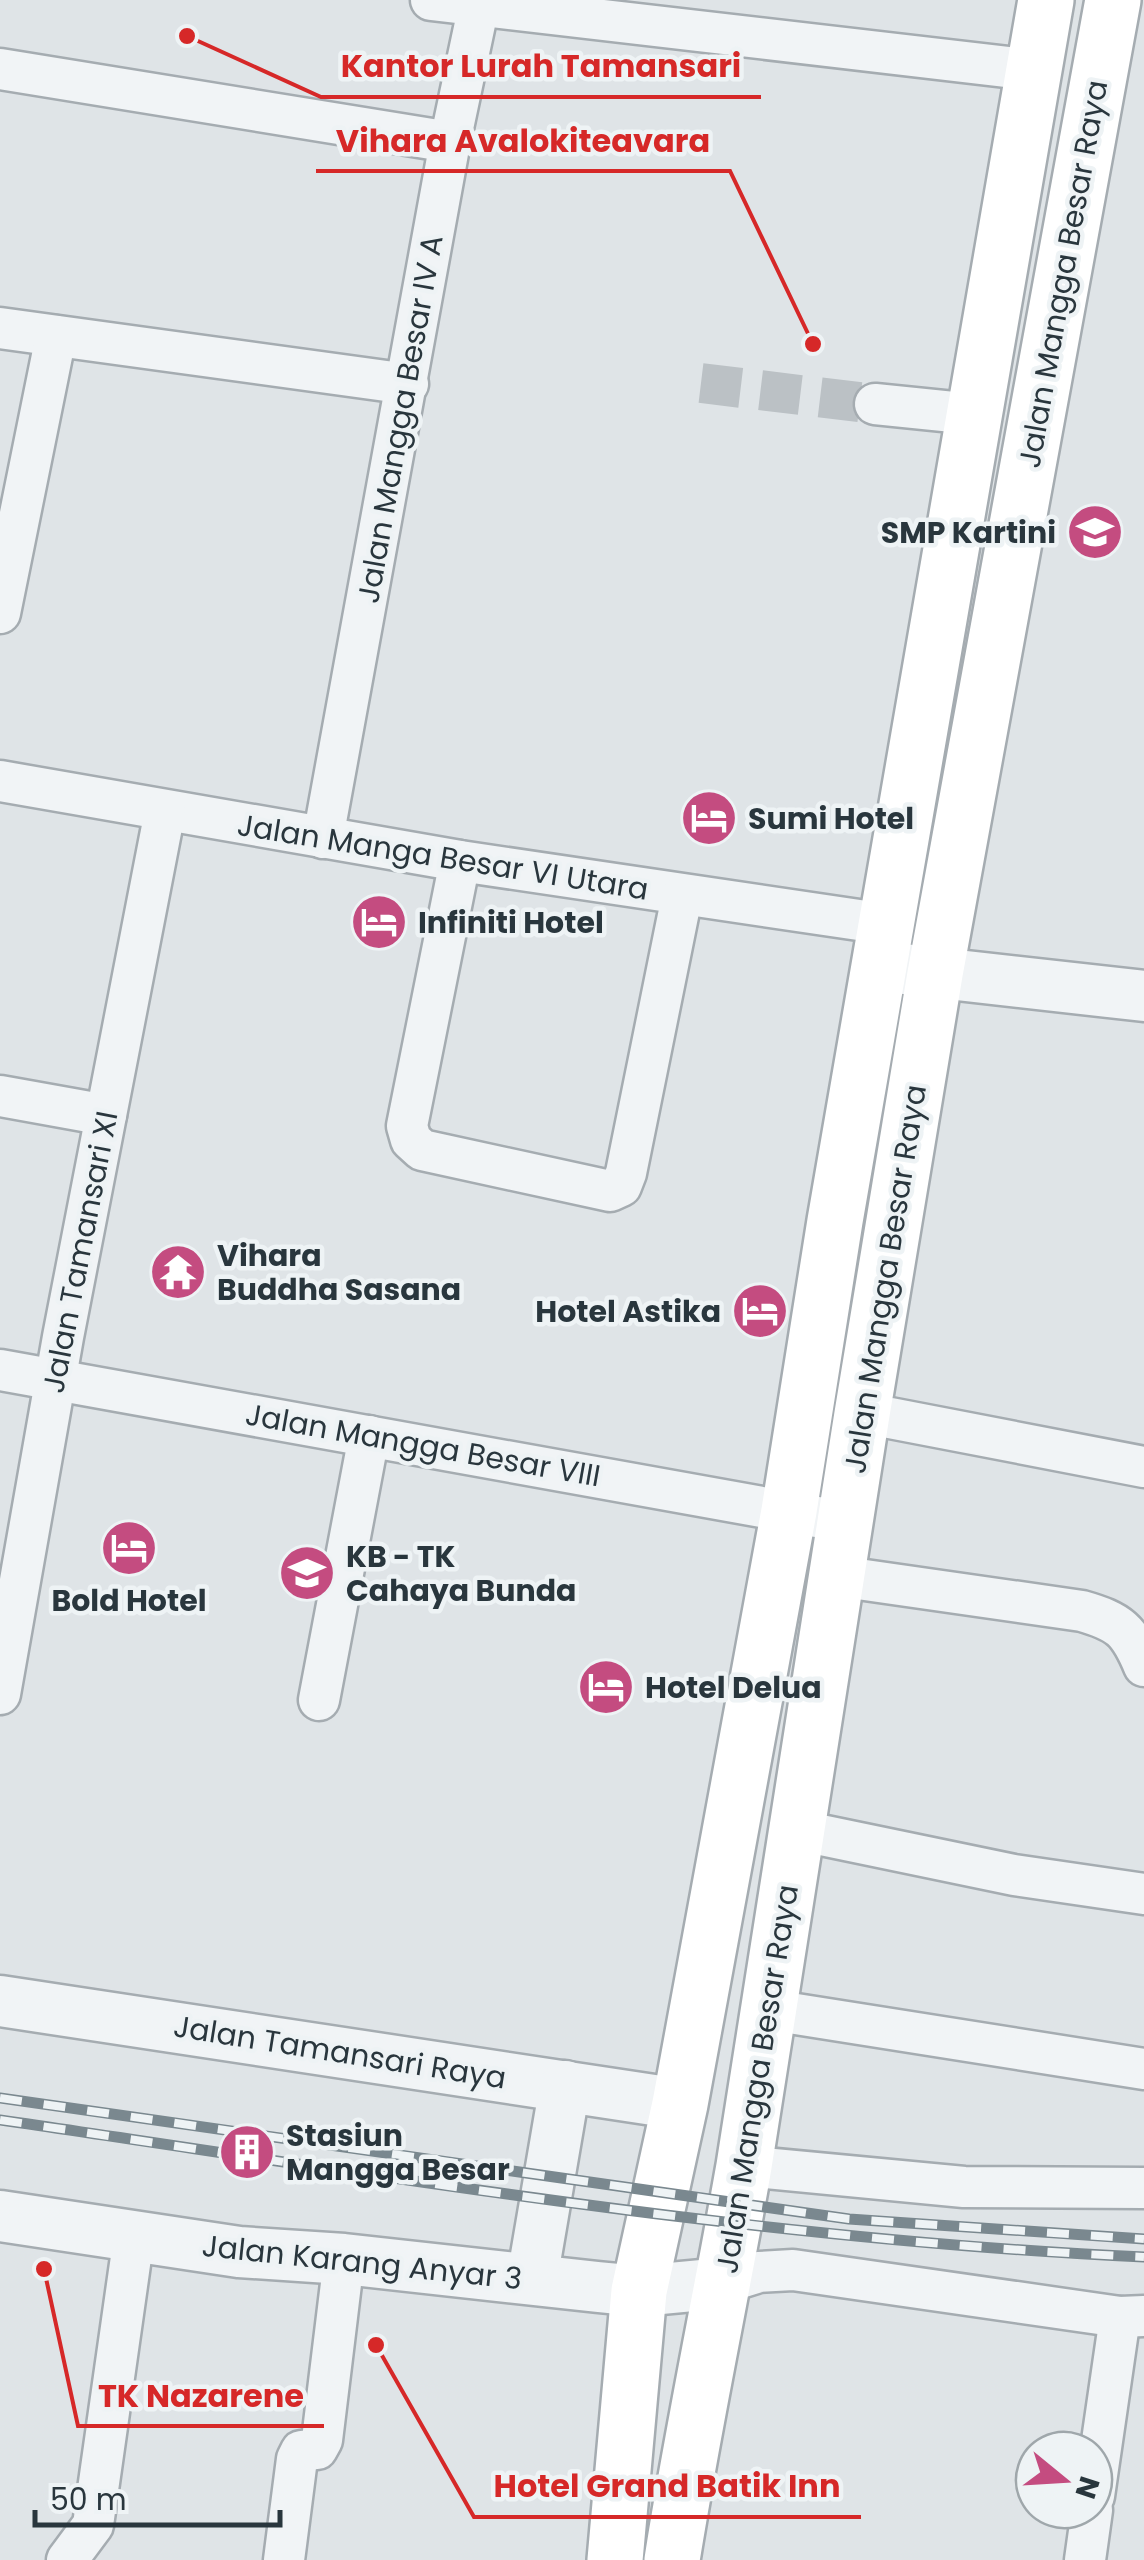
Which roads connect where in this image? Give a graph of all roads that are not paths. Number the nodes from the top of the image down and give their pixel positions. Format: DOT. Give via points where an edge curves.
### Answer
graph roads {
  1 [pos="431,0"];
  2 [pos="1046,0"];
  3 [pos="1113,0"];
  4 [pos="479,4"];
  5 [pos="0,69"];
  6 [pos="1033,70"];
  7 [pos="450,142"];
  8 [pos="0,328"];
  9 [pos="56,336"];
  10 [pos="396,383"];
  11 [pos="874,404"];
  12 [pos="972,414"];
  13 [pos="0,613"];
  14 [pos="0,782"];
  15 [pos="165,811"];
  16 [pos="323,838"];
  17 [pos="460,861"];
  18 [pos="682,896"];
  19 [pos="883,945"];
  20 [pos="936,974"];
  21 [pos="1144,996"];
  22 [pos="0,1096"];
  23 [pos="106,1115"];
  24 [pos="0,1370"];
  25 [pos="56,1379"];
  26 [pos="890,1418"];
  27 [pos="369,1436"];
  28 [pos="1144,1466"];
  29 [pos="789,1511"];
  30 [pos="845,1522"];
  31 [pos="837,1576"];
  32 [pos="1144,1666"];
  33 [pos="0,1694"];
  34 [pos="319,1700"];
  35 [pos="797,1830"];
  36 [pos="1144,1894"];
  37 [pos="0,2001"];
  38 [pos="796,2014"];
  39 [pos="1144,2069"];
  40 [pos="565,2086"];
  41 [pos="680,2104"];
  42 [pos="744,2166"];
  43 [pos="1144,2188"];
  44 [pos="0,2216"];
  45 [pos="134,2236"];
  46 [pos="344,2259"];
  47 [pos="532,2278"];
  48 [pos="724,2283"];
  49 [pos="640,2290"];
  50 [pos="1132,2316"];
  51 [pos="629,2390"];
  52 [pos="700,2396"];
  53 [pos="1108,2430"];
  54 [pos="1089,2530"];
  55 [pos="67,2560"];
  56 [pos="284,2560"];
  57 [pos="615,2560"];
  58 [pos="672,2560"];
  59 [pos="1085,2560"];
  1 -- 4 [label="street"];
  2 -- 6 [label="main road, Jalan Mangga Besar Raya"];
  3 -- 20 [label="main road, Jalan Mangga Besar Raya" via="1110,94"];
  4 -- 6 [label="street"];
  4 -- 7 [label="street, Jalan Mangga Besar IV A"];
  5 -- 7 [label="street"];
  6 -- 12 [label="main road, Jalan Mangga Besar Raya"];
  7 -- 10 [label="street, Jalan Mangga Besar IV A"];
  8 -- 9 [label="street"];
  9 -- 10 [label="street"];
  9 -- 13 [label="street"];
  10 -- 16 [label="street, Jalan Mangga Besar IV A"];
  11 -- 12 [label="street"];
  12 -- 19 [label="main road, Jalan Mangga Besar Raya"];
  14 -- 15 [label="street, Jalan Manga Besar VI Utara"];
  15 -- 16 [label="street, Jalan Manga Besar VI Utara"];
  15 -- 23 [label="street, Jalan Tamansari XI"];
  16 -- 17 [label="street, Jalan Manga Besar VI Utara"];
  17 -- 18 [label="street, Jalan Manga Besar VI Utara"];
  17 -- 18 [label="street" via="407,1126 410,1140 422,1150 610,1191 626,1173"];
  18 -- 19 [label="street, Jalan Manga Besar VI Utara"];
  19 -- 20 [label="street"];
  19 -- 29 [label="main road, Jalan Mangga Besar Raya"];
  20 -- 21 [label="street"];
  20 -- 30 [label="main road, Jalan Mangga Besar Raya" via="898,1286"];
  22 -- 23 [label="street"];
  23 -- 25 [label="street, Jalan Tamansari XI"];
  24 -- 25 [label="street, Jalan Mangga Besar VIII"];
  25 -- 27 [label="street, Jalan Mangga Besar VIII"];
  25 -- 33 [label="street, Jalan Tamansari XI"];
  26 -- 28 [label="street"];
  27 -- 29 [label="street, Jalan Mangga Besar VIII"];
  27 -- 34 [label="street"];
  29 -- 30 [label="street, Jalan Mangga Besar VIII"];
  29 -- 41 [label="main road, Jalan Mangga Besar Raya"];
  30 -- 31 [label="main road, Jalan Mangga Besar Raya"];
  31 -- 32 [label="street" via="1082,1611 1112,1620 1132,1638"];
  31 -- 35 [label="main road, Jalan Mangga Besar Raya"];
  35 -- 36 [label="street"];
  35 -- 42 [label="main road, Jalan Mangga Besar Raya"];
  37 -- 40 [label="street, Jalan Tamansari Raya"];
  38 -- 39 [label="street"];
  40 -- 41 [label="street, Jalan Tamansari Raya"];
  40 -- 47 [label="street"];
  41 -- 49 [label="main road, Jalan Mangga Besar Raya"];
  42 -- 43 [label="street" via="964,2187"];
  42 -- 48 [label="main road, Jalan Mangga Besar Raya"];
  44 -- 45 [label="street, Jalan Karang Anyar 3"];
  45 -- 46 [label="street, Jalan Karang Anyar 3"];
  45 -- 55 [label="street" via="93,2526"];
  46 -- 47 [label="street, Jalan Karang Anyar 3"];
  46 -- 56 [label="street" via="322,2440 298,2454"];
  47 -- 49 [label="street, Jalan Karang Anyar 3"];
  48 -- 49 [label="street, Jalan Karang Anyar 3"];
  48 -- 50 [label="street" via="793,2270"];
  48 -- 52 [label="main road, Jalan Mangga Besar Raya"];
  49 -- 51 [label="main road, Jalan Mangga Besar Raya"];
  50 -- 53 [label="street"];
  51 -- 52 [label="main road" via="643,2381 674,2378"];
  51 -- 57 [label="main road, Jalan Mangga Besar Raya"];
  52 -- 58 [label="main road, Jalan Mangga Besar Raya"];
  54 -- 59 [label="street"];
}
